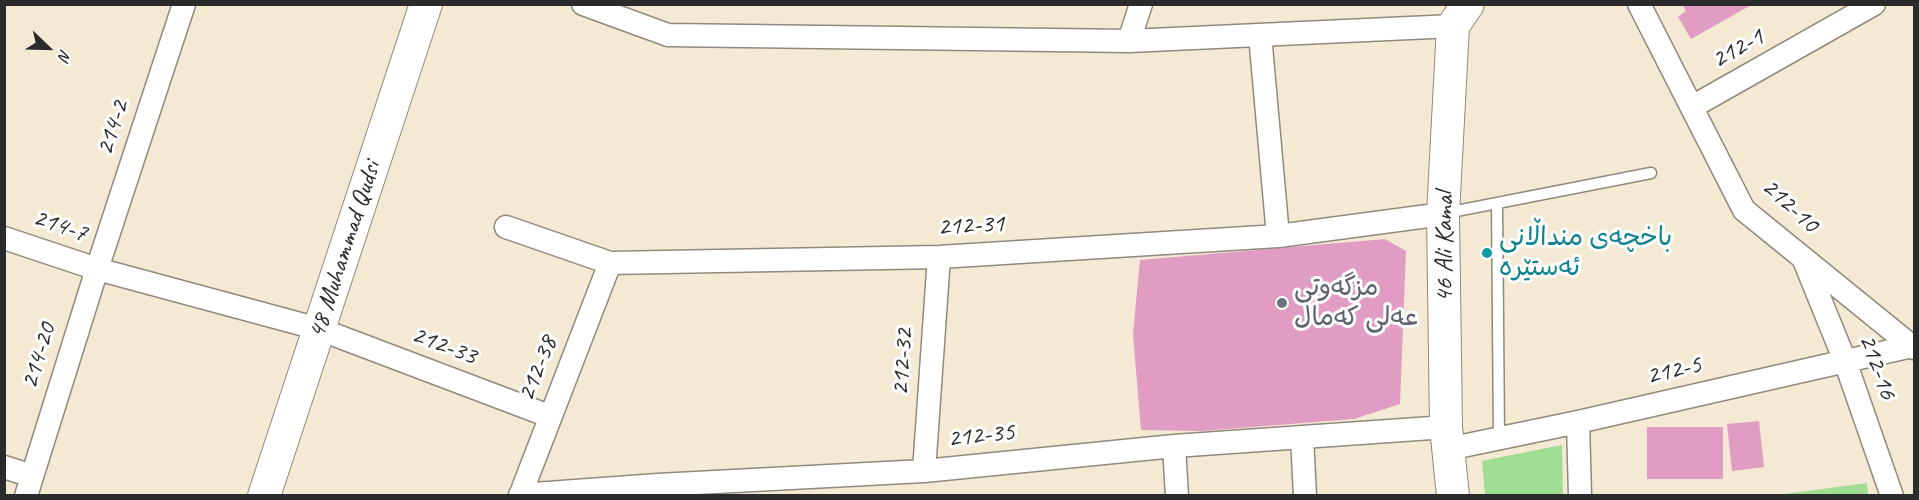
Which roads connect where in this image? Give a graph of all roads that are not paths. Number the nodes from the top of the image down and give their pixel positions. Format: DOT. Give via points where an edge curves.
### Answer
graph roads {
  1 [pos="184,4"];
  2 [pos="426,4"];
  3 [pos="583,4"];
  4 [pos="1141,4"];
  5 [pos="1639,4"];
  6 [pos="1874,4"];
  7 [pos="1454,12"];
  8 [pos="1260,35"];
  9 [pos="1129,41"];
  10 [pos="1692,107"];
  11 [pos="1651,173"];
  12 [pos="1497,203"];
  13 [pos="1443,214"];
  14 [pos="506,227"];
  15 [pos="1278,236"];
  16 [pos="4,238"];
  17 [pos="939,257"];
  18 [pos="1804,259"];
  19 [pos="610,263"];
  20 [pos="97,269"];
  21 [pos="319,329"];
  22 [pos="1913,347"];
  23 [pos="1845,361"];
  24 [pos="549,416"];
  25 [pos="1578,422"];
  26 [pos="1302,437"];
  27 [pos="1447,438"];
  28 [pos="1499,438"];
  29 [pos="1174,446"];
  30 [pos="4,467"];
  31 [pos="924,471"];
  32 [pos="29,486"];
  33 [pos="264,495"];
  34 [pos="520,495"];
  35 [pos="1177,495"];
  36 [pos="1305,495"];
  37 [pos="1453,495"];
  38 [pos="1580,495"];
  39 [pos="1892,495"];
  1 -- 20 [label="street, 214-2"];
  2 -- 21 [label="street, 48 Muhammad Qudsi"];
  3 -- 9 [label="street" via="668,34"];
  4 -- 9 [label="street"];
  5 -- 10 [label="street, 212-10"];
  6 -- 10 [label="street, 212-1"];
  7 -- 8 [label="street"];
  7 -- 13 [label="street, 46 Ali Kamal"];
  8 -- 9 [label="street"];
  8 -- 15 [label="street"];
  10 -- 18 [label="street, 212-10" via="1744,210"];
  11 -- 12 [label="lane"];
  12 -- 13 [label="lane"];
  12 -- 28 [label="lane"];
  13 -- 15 [label="street, 212-31"];
  13 -- 27 [label="street, 46 Ali Kamal"];
  14 -- 19 [label="street, 212-31"];
  15 -- 17 [label="street, 212-31"];
  16 -- 20 [label="street, 214-7"];
  17 -- 19 [label="street, 212-31"];
  17 -- 31 [label="street, 212-32"];
  18 -- 22 [label="street, 212-10"];
  18 -- 23 [label="street, 212-16"];
  19 -- 24 [label="street, 212-38"];
  20 -- 21 [label="street, 214-7"];
  20 -- 32 [label="street, 214-20"];
  21 -- 24 [label="street, 212-33"];
  21 -- 33 [label="street, 48 Muhammad Qudsi"];
  22 -- 23 [label="street, 212-5"];
  23 -- 25 [label="street, 212-5"];
  23 -- 39 [label="street, 212-16"];
  24 -- 34 [label="street, 212-38"];
  25 -- 28 [label="street, 212-5"];
  25 -- 38 [label="street"];
  26 -- 27 [label="street, 212-35"];
  26 -- 29 [label="street, 212-35"];
  26 -- 36 [label="street"];
  27 -- 28 [label="street, 212-5"];
  27 -- 37 [label="street, 46 Ali Kamal"];
  29 -- 31 [label="street, 212-35"];
  29 -- 35 [label="street"];
  30 -- 32 [label="street"];
  31 -- 34 [label="street, 212-35"];
}
